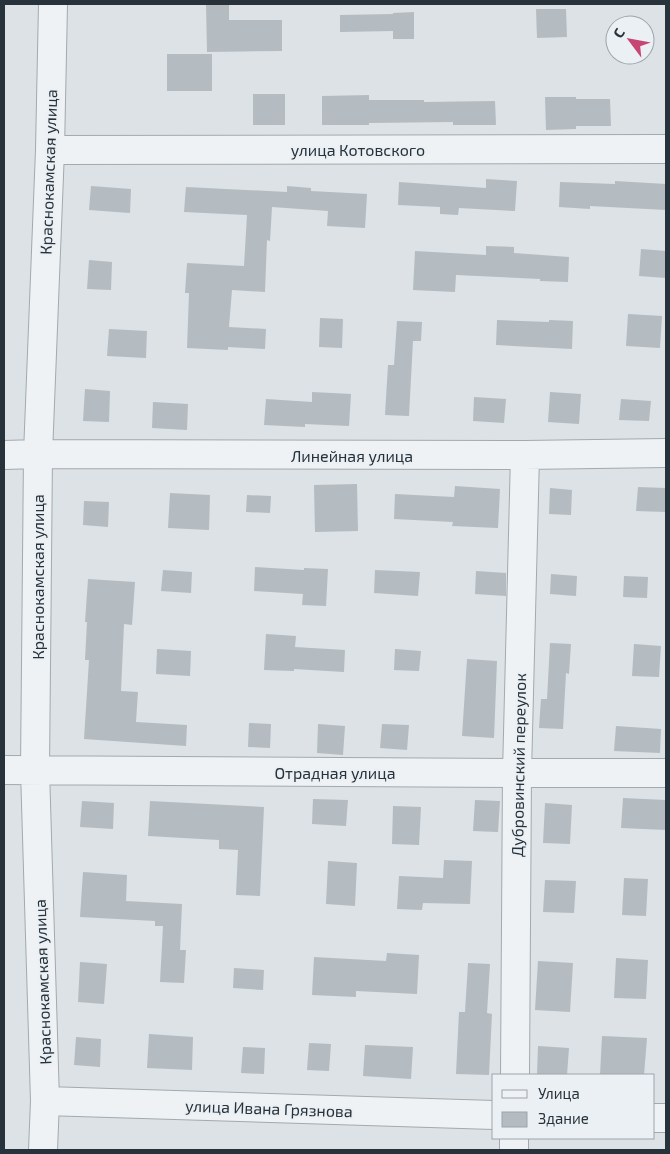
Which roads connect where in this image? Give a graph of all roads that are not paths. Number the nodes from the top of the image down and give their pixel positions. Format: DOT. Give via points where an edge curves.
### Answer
graph roads {
  1 [pos="53,4"];
  2 [pos="666,149"];
  3 [pos="50,150"];
  4 [pos="666,453"];
  5 [pos="38,454"];
  6 [pos="4,455"];
  7 [pos="525,455"];
  8 [pos="4,770"];
  9 [pos="35,770"];
  10 [pos="666,772"];
  11 [pos="517,773"];
  12 [pos="515,1074"];
  13 [pos="45,1101"];
  14 [pos="492,1115"];
  15 [pos="43,1150"];
  1 -- 3 [label="street, Краснокамская улица"];
  2 -- 3 [label="street, улица Котовского"];
  3 -- 5 [label="street, Краснокамская улица"];
  4 -- 7 [label="street, Линейная улица"];
  5 -- 6 [label="street, Линейная улица"];
  5 -- 7 [label="street, Линейная улица"];
  5 -- 9 [label="street, Краснокамская улица"];
  7 -- 11 [label="street, Дубровинский переулок"];
  8 -- 9 [label="street, Отрадная улица"];
  9 -- 11 [label="street, Отрадная улица"];
  9 -- 13 [label="street, Краснокамская улица"];
  10 -- 11 [label="street, Отрадная улица"];
  11 -- 12 [label="street, Дубровинский переулок"];
  13 -- 14 [label="street, улица Ивана Грязнова"];
  13 -- 15 [label="street, Краснокамская улица"];
}
